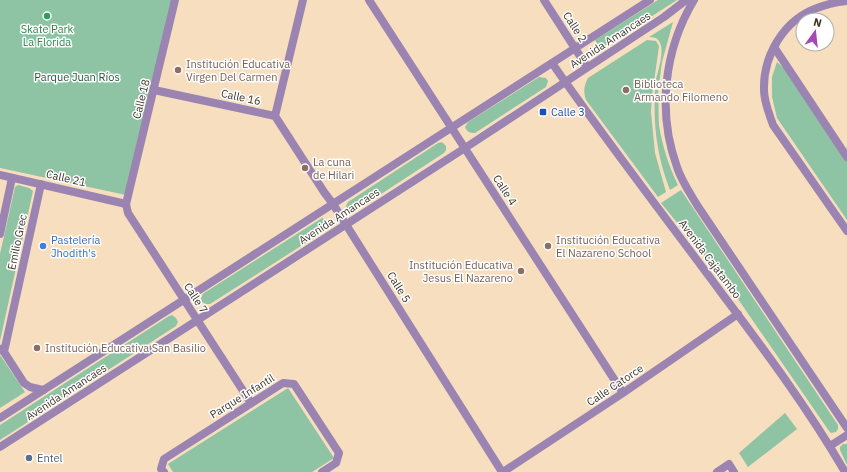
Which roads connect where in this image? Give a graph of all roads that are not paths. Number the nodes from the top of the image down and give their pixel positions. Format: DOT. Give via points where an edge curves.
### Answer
graph roads {
  1 [pos="175,0"];
  2 [pos="304,0"];
  3 [pos="369,0"];
  4 [pos="544,0"];
  5 [pos="650,0"];
  6 [pos="686,0"];
  7 [pos="694,0"];
  8 [pos="847,1"];
  9 [pos="774,47"];
  10 [pos="575,48"];
  11 [pos="552,63"];
  12 [pos="587,67"];
  13 [pos="565,83"];
  14 [pos="154,90"];
  15 [pos="275,116"];
  16 [pos="452,128"];
  17 [pos="465,148"];
  18 [pos="847,157"];
  19 [pos="0,175"];
  20 [pos="12,178"];
  21 [pos="41,184"];
  22 [pos="126,204"];
  23 [pos="333,204"];
  24 [pos="346,225"];
  25 [pos="847,230"];
  26 [pos="0,234"];
  27 [pos="184,300"];
  28 [pos="738,314"];
  29 [pos="198,321"];
  30 [pos="2,350"];
  31 [pos="43,390"];
  32 [pos="623,393"];
  33 [pos="251,403"];
  34 [pos="0,418"];
  35 [pos="847,428"];
  36 [pos="847,435"];
  37 [pos="830,446"];
  38 [pos="0,447"];
  39 [pos="164,472"];
  40 [pos="322,472"];
  41 [pos="502,472"];
  42 [pos="716,472"];
  43 [pos="734,472"];
  44 [pos="845,472"];
  1 -- 14 [label="street, Calle 18"];
  2 -- 15 [label="street"];
  3 -- 16 [label="street, Calle 4"];
  4 -- 10 [label="street, Calle 2"];
  5 -- 10 [label="street, Avenida Amancaes"];
  6 -- 12 [label="street, Avenida Amancaes"];
  7 -- 35 [label="street, Avenida Cajatambo" via="676,36 666,82 667,127 677,169 697,205"];
  8 -- 9 [label="street" via="816,8 802,16 789,26"];
  9 -- 18 [label="street"];
  9 -- 25 [label="street" via="765,72 764,90 773,125"];
  10 -- 11 [label="street, Avenida Amancaes"];
  10 -- 12 [label="street, Calle 2"];
  11 -- 13 [label="street, Avenida Cajatambo"];
  11 -- 16 [label="street, Avenida Amancaes"];
  12 -- 13 [label="street, Avenida Amancaes"];
  13 -- 17 [label="street, Avenida Amancaes"];
  13 -- 28 [label="street, Avenida Cajatambo"];
  14 -- 15 [label="street, Calle 16"];
  14 -- 22 [label="street, Calle 18"];
  15 -- 23 [label="street, Calle 5"];
  16 -- 17 [label="street, Calle 4"];
  16 -- 23 [label="street, Avenida Amancaes"];
  17 -- 24 [label="street, Avenida Amancaes"];
  17 -- 32 [label="street, Calle 4"];
  19 -- 20 [label="street, Calle 21"];
  20 -- 21 [label="street, Calle 21"];
  20 -- 26 [label="street, Emilio Grec"];
  21 -- 22 [label="street, Calle 21"];
  21 -- 30 [label="street, Emilio Grec"];
  22 -- 27 [label="street, Calle 7" via="128,213"];
  23 -- 24 [label="street, Calle 5"];
  23 -- 27 [label="street, Avenida Amancaes"];
  24 -- 29 [label="street, Avenida Amancaes"];
  24 -- 41 [label="street, Calle 5"];
  27 -- 29 [label="street, Calle 7"];
  27 -- 31 [label="street, Avenida Amancaes"];
  28 -- 32 [label="street, Calle Catorce"];
  28 -- 37 [label="street, Avenida Cajatambo"];
  29 -- 33 [label="street, Calle 7"];
  29 -- 38 [label="street, Avenida Amancaes"];
  30 -- 31 [label="street, Emilio Grec" via="24,383"];
  31 -- 34 [label="street, Avenida Amancaes"];
  32 -- 41 [label="street, Calle Catorce"];
  33 -- 39 [label="street, Parque Infantil" via="164,459"];
  33 -- 40 [label="street, Parque Infantil" via="283,382 294,384 339,453 336,463"];
  36 -- 37 [label="street"];
  37 -- 44 [label="street, Avenida Cajatambo"];
  42 -- 43 [label="street" via="729,464"];
}
